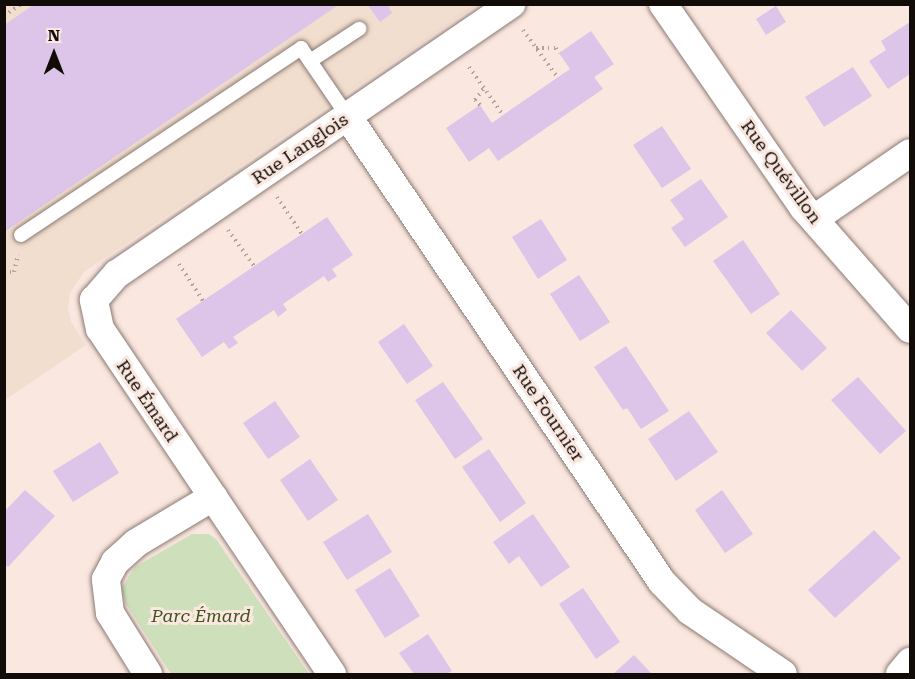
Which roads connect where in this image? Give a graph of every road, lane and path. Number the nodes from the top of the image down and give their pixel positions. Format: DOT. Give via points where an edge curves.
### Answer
graph roads {
  1 [pos="21,4"];
  2 [pos="663,4"];
  3 [pos="12,11"];
  4 [pos="503,12"];
  5 [pos="4,16"];
  6 [pos="16,17"];
  7 [pos="359,29"];
  8 [pos="536,48"];
  9 [pos="559,53"];
  10 [pos="464,60"];
  11 [pos="310,61"];
  12 [pos="558,78"];
  13 [pos="484,88"];
  14 [pos="480,105"];
  15 [pos="503,115"];
  16 [pos="348,117"];
  17 [pos="910,153"];
  18 [pos="273,191"];
  19 [pos="814,219"];
  20 [pos="224,225"];
  21 [pos="302,234"];
  22 [pos="21,236"];
  23 [pos="175,258"];
  24 [pos="254,266"];
  25 [pos="4,273"];
  26 [pos="94,300"];
  27 [pos="203,301"];
  28 [pos="910,329"];
  29 [pos="213,497"];
  30 [pos="910,662"];
  31 [pos="148,675"];
  32 [pos="332,675"];
  33 [pos="783,675"];
  34 [pos="900,675"];
  1 -- 3 [label="path"];
  2 -- 19 [label="street, Rue Quévillon"];
  3 -- 5 [label="path"];
  3 -- 6 [label="path"];
  4 -- 8 [label="path"];
  4 -- 16 [label="street, Rue Langlois"];
  7 -- 11 [label="lane"];
  8 -- 9 [label="path" via="556,48"];
  8 -- 12 [label="path"];
  10 -- 13 [label="path"];
  11 -- 16 [label="lane"];
  11 -- 22 [label="lane" via="301,48"];
  13 -- 14 [label="path" via="474,100"];
  13 -- 15 [label="path"];
  16 -- 26 [label="street, Rue Langlois" via="117,274"];
  16 -- 33 [label="street, Rue Fournier" via="662,582 690,611"];
  17 -- 19 [label="street"];
  18 -- 21 [label="path"];
  19 -- 28 [label="street, Rue Quévillon"];
  20 -- 24 [label="path"];
  22 -- 25 [label="path" via="14,272"];
  23 -- 27 [label="path"];
  26 -- 29 [label="street, Rue Émard" via="99,329"];
  29 -- 31 [label="street" via="136,543 115,562 106,579 110,613"];
  29 -- 32 [label="street, Rue Émard"];
  30 -- 34 [label="street"];
}
